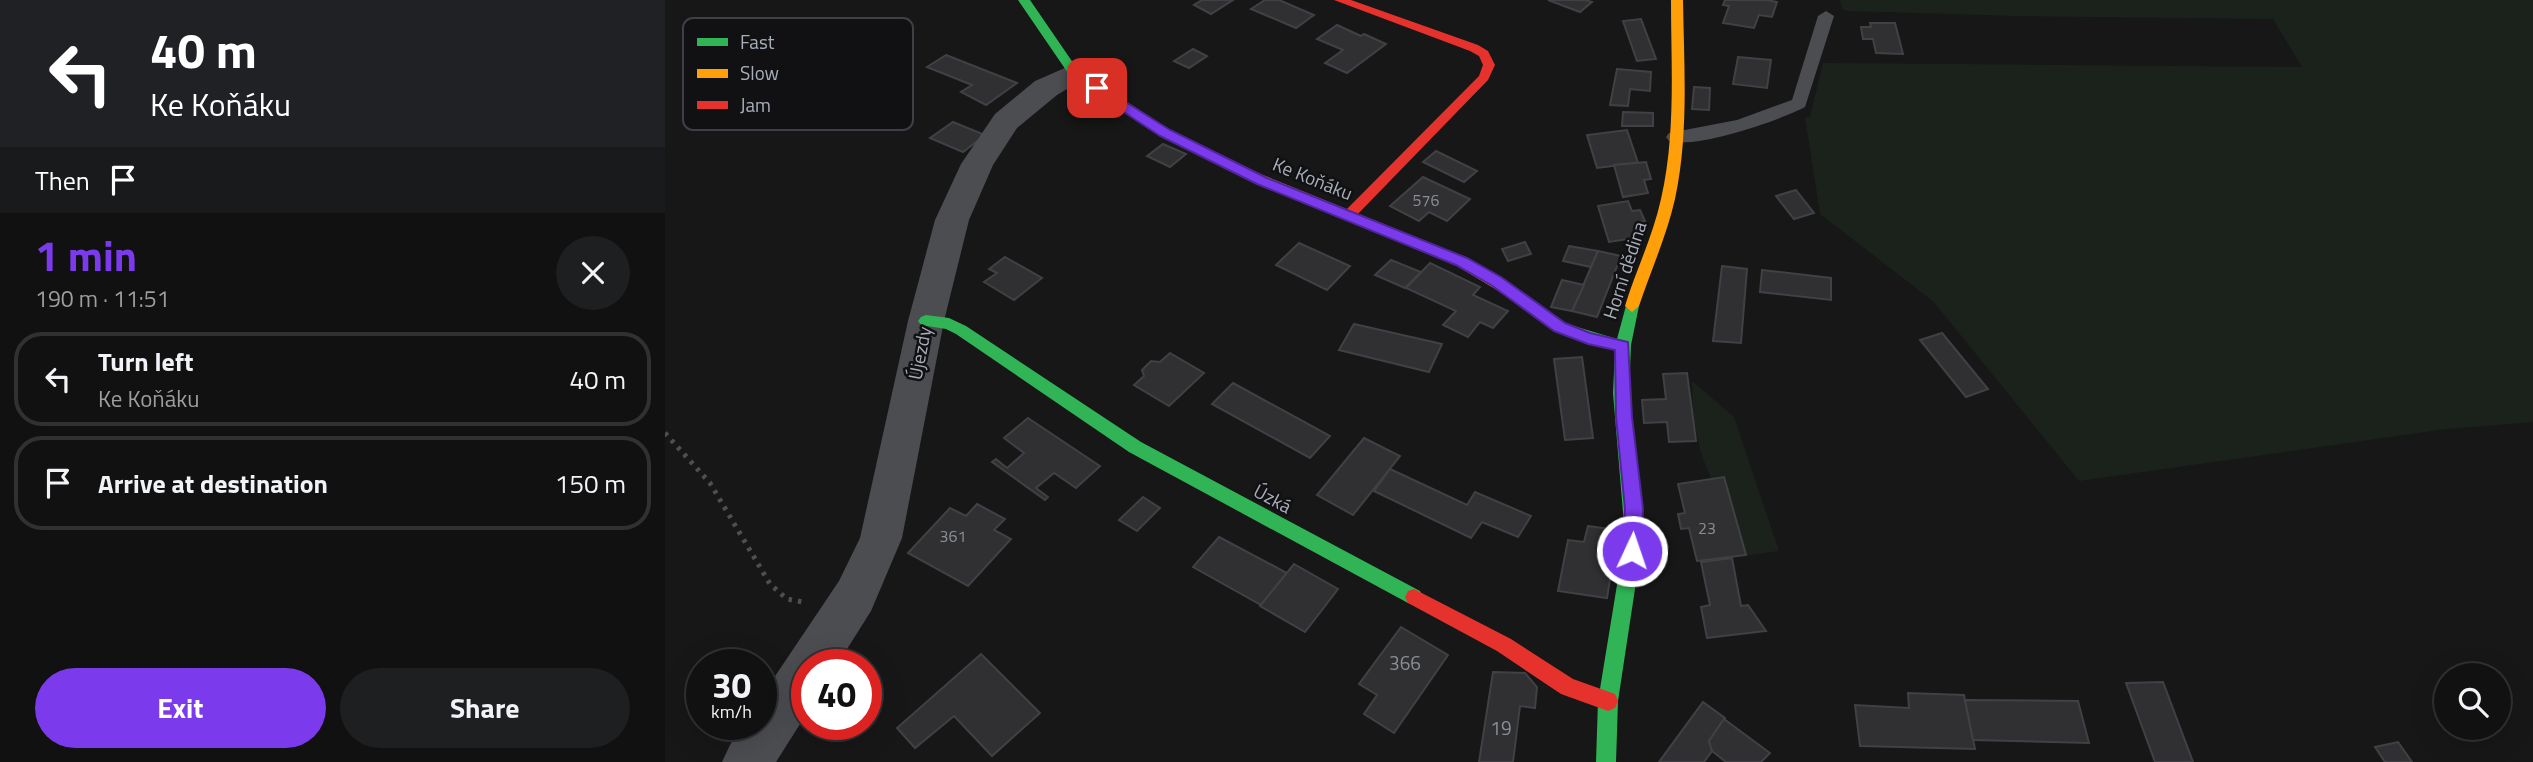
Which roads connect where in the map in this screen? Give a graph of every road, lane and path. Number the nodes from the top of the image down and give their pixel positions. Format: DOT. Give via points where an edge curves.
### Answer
graph roads {
  1 [pos="1024,0"];
  2 [pos="1340,0"];
  3 [pos="1677,0"];
  4 [pos="1826,16"];
  5 [pos="1074,73"];
  6 [pos="1675,137"];
  7 [pos="1349,215"];
  8 [pos="926,321"];
  9 [pos="1623,346"];
  10 [pos="665,433"];
  11 [pos="855,596"];
  12 [pos="820,649"];
  13 [pos="791,695"];
  14 [pos="1608,701"];
  15 [pos="747,762"];
  16 [pos="1606,762"];
  1 -- 5 [label="street, Ke Koňáku"];
  2 -- 7 [label="street" via="1474,48 1484,54 1489,65 1483,77"];
  3 -- 6 [label="street, Horní dědina"];
  4 -- 6 [label="lane" via="1799,103 1776,114"];
  5 -- 7 [label="street, Ke Koňáku" via="1165,133 1262,181"];
  5 -- 8 [label="street, Újezdy" via="1046,88 1006,121 977,164 952,220"];
  6 -- 9 [label="street, Horní dědina" via="1663,217"];
  7 -- 9 [label="street, Ke Koňáku" via="1462,262 1559,327"];
  8 -- 11 [label="street, Újezdy" via="886,518"];
  8 -- 14 [label="street, Úzká" via="961,330 1135,447 1504,645 1568,687"];
  9 -- 14 [label="street, Horní dědina" via="1633,536"];
  10 -- 11 [label="path" via="710,483 770,584 787,599 810,603"];
  11 -- 12 [label="street, Újezdy"];
  13 -- 15 [label="street"];
  14 -- 16 [label="street, Horní dědina"];
}
